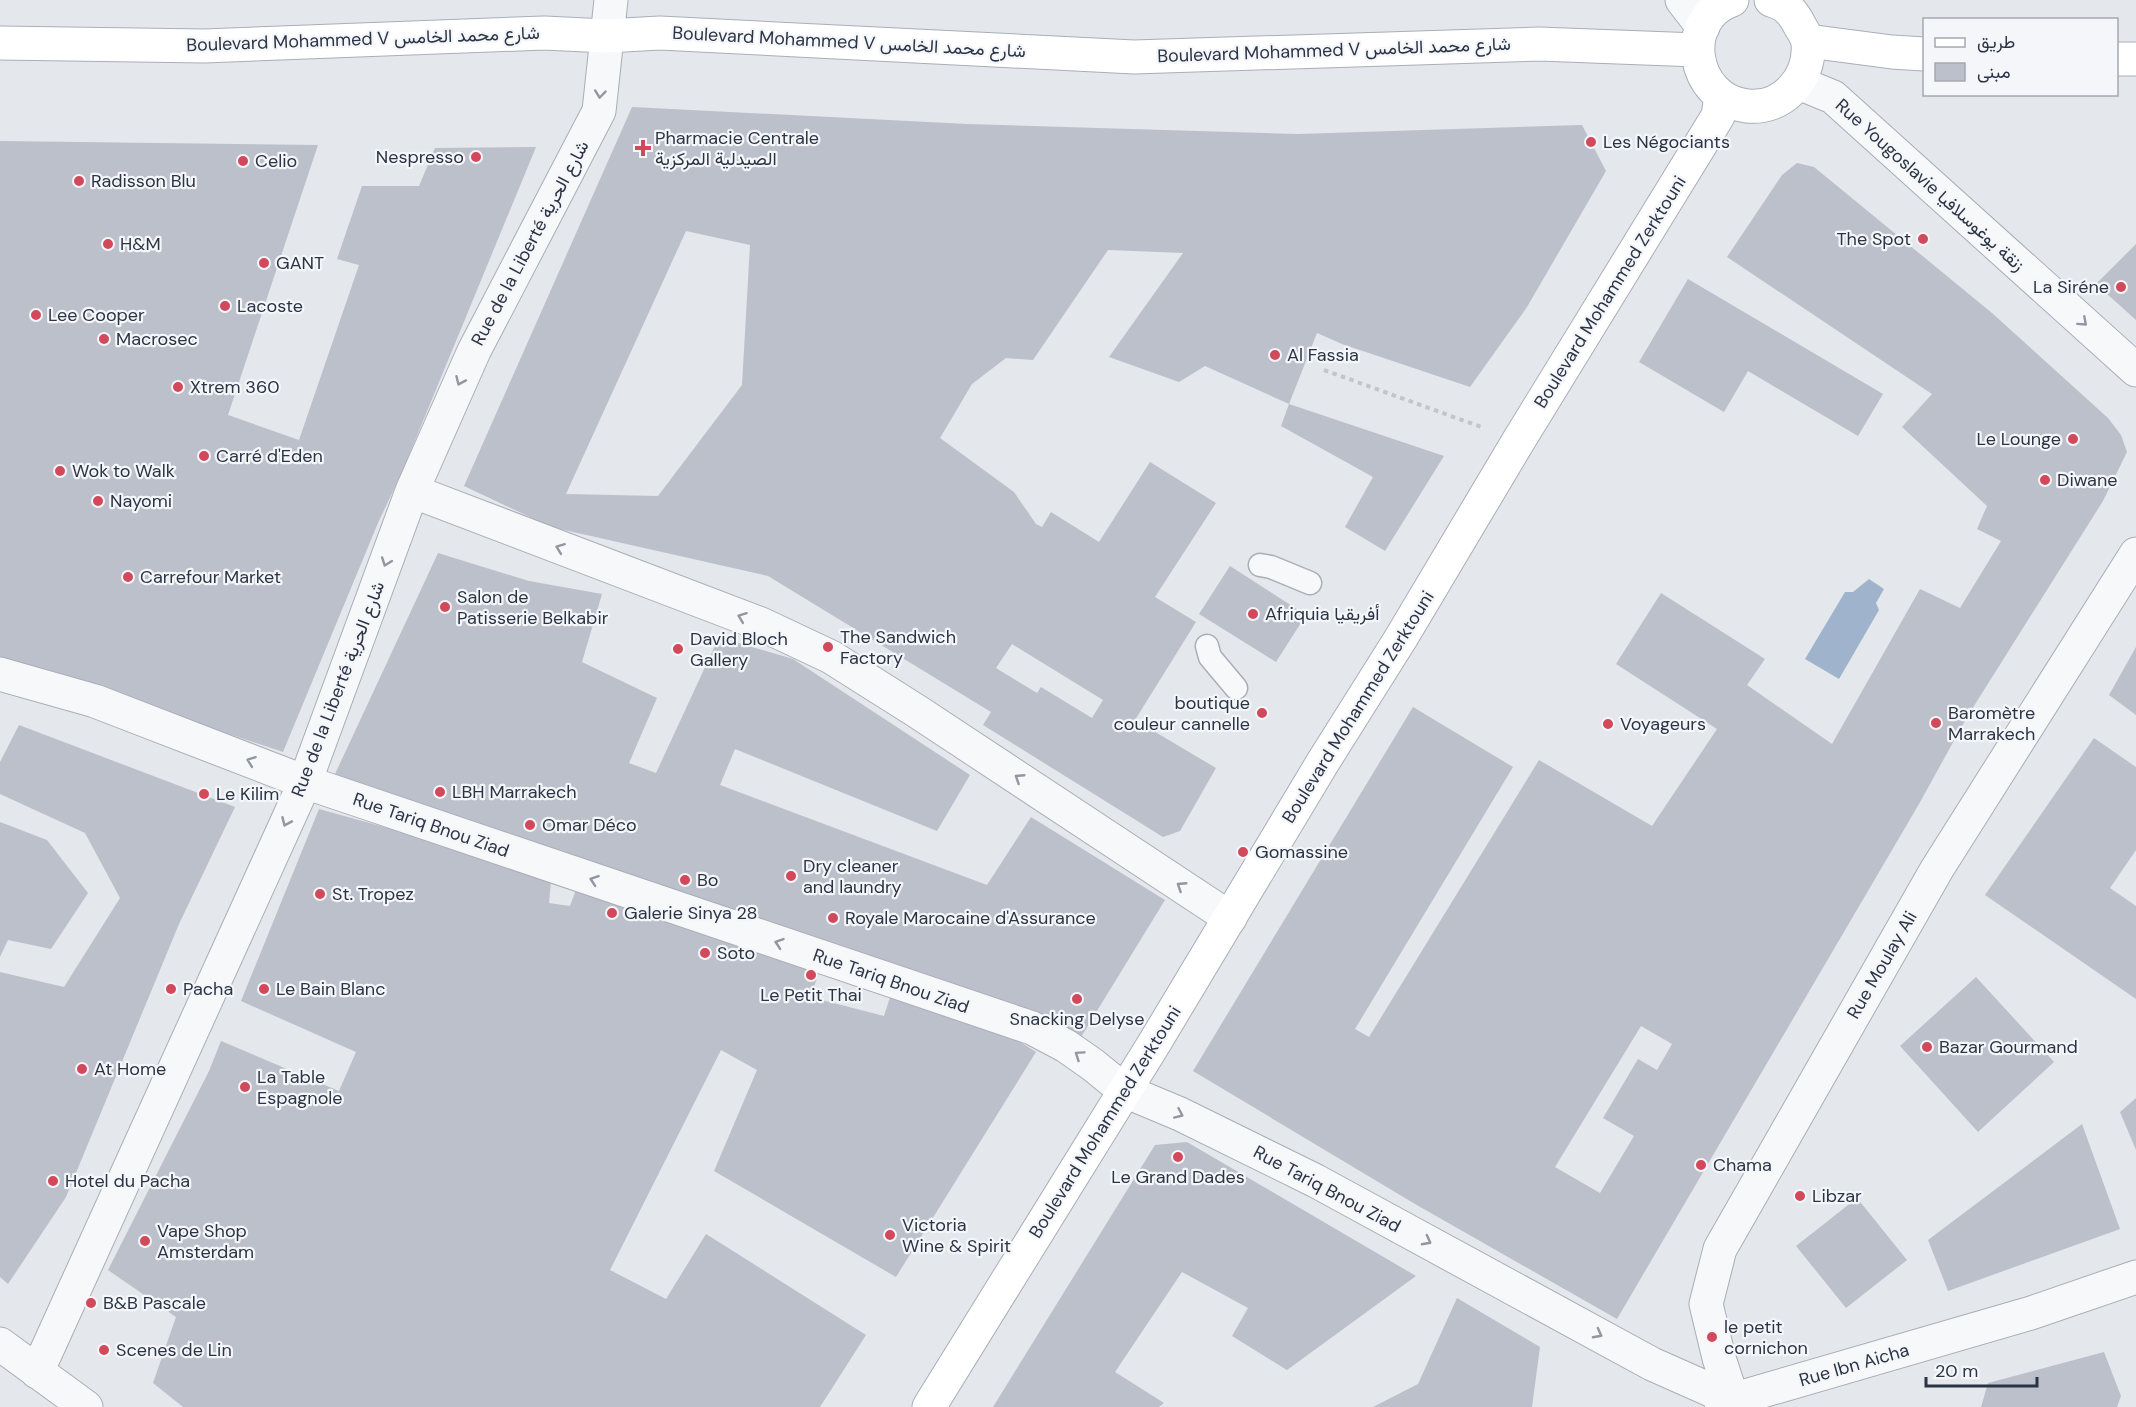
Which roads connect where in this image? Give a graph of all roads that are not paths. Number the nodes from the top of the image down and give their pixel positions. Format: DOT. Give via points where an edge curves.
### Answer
graph roads {
  1 [pos="611,0"];
  2 [pos="1682,0"];
  3 [pos="1732,0"];
  4 [pos="1783,2"];
  5 [pos="606,36"];
  6 [pos="1700,38"];
  7 [pos="1808,41"];
  8 [pos="0,43"];
  9 [pos="1923,54"];
  10 [pos="2118,59"];
  11 [pos="2136,59"];
  12 [pos="1799,83"];
  13 [pos="1720,96"];
  14 [pos="2136,370"];
  15 [pos="412,491"];
  16 [pos="2136,554"];
  17 [pos="1260,565"];
  18 [pos="1310,583"];
  19 [pos="1207,646"];
  20 [pos="0,674"];
  21 [pos="1236,688"];
  22 [pos="305,782"];
  23 [pos="1230,918"];
  24 [pos="1125,1091"];
  25 [pos="2136,1277"];
  26 [pos="0,1344"];
  27 [pos="37,1372"];
  28 [pos="1731,1405"];
  29 [pos="86,1407"];
  30 [pos="929,1407"];
  1 -- 5 [label="street, Rue de la Liberté شارع الحرية"];
  2 -- 6 [label="street"];
  3 -- 6 [label="main road" via="1713,12"];
  4 -- 7 [label="main road"];
  5 -- 6 [label="main road, Boulevard Mohammed V شارع محمد الخامس" via="660,33 1134,57"];
  5 -- 8 [label="main road, Boulevard Mohammed V شارع محمد الخامس" via="544,33 204,46"];
  5 -- 15 [label="street, Rue de la Liberté شارع الحرية, one-way" via="599,111 474,351"];
  6 -- 13 [label="main road" via="1703,76"];
  7 -- 9 [label="main road"];
  7 -- 12 [label="main road" via="1806,69"];
  10 -- 11 [label="main road"];
  12 -- 13 [label="main road" via="1776,101 1762,105 1733,103"];
  12 -- 14 [label="street, Rue Yougoslavie زنقة يوغوسلافيا, one-way" via="1833,97"];
  13 -- 23 [label="main road, Boulevard Mohammed Zerktouni" via="1718,116"];
  15 -- 22 [label="street, Rue de la Liberté شارع الحرية, one-way"];
  23 -- 15 [label="street, one-way" via="831,657 760,624"];
  16 -- 28 [label="street, Rue Moulay Ali" via="1937,869 1720,1249 1706,1304"];
  17 -- 18 [label="lane"];
  19 -- 21 [label="lane" via="1210,657"];
  22 -- 20 [label="street, Rue Tariq Bnou Ziad, one-way" via="95,701"];
  24 -- 22 [label="street, Rue Tariq Bnou Ziad, one-way" via="1066,1046 1032,1028"];
  22 -- 27 [label="street, Rue de la Liberté شارع الحرية, one-way"];
  23 -- 24 [label="main road, Boulevard Mohammed Zerktouni"];
  24 -- 28 [label="street, Rue Tariq Bnou Ziad, one-way" via="1316,1181"];
  24 -- 30 [label="main road, Boulevard Mohammed Zerktouni"];
  25 -- 28 [label="street, Rue Ibn Aicha"];
  26 -- 27 [label="street"];
  27 -- 29 [label="street"];
}
